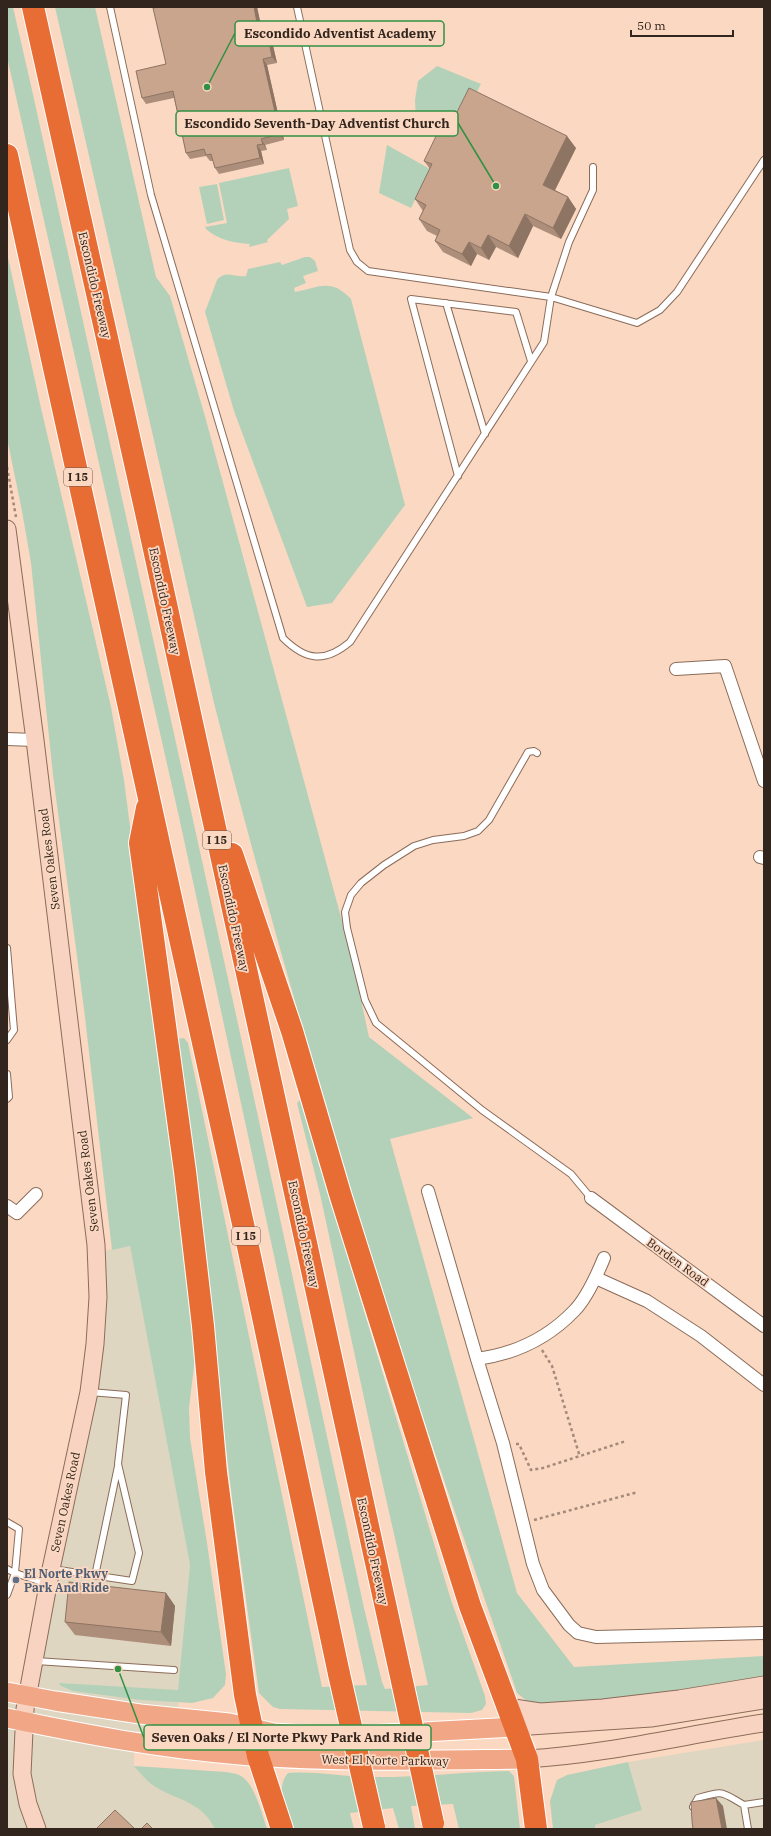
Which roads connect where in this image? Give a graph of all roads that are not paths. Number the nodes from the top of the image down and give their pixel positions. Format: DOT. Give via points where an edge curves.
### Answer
graph roads {
  1 [pos="33,7"];
  2 [pos="110,7"];
  3 [pos="297,7"];
  4 [pos="7,155"];
  5 [pos="764,160"];
  6 [pos="594,167"];
  7 [pos="551,297"];
  8 [pos="446,303"];
  9 [pos="531,361"];
  10 [pos="485,434"];
  11 [pos="458,476"];
  12 [pos="7,529"];
  13 [pos="676,669"];
  14 [pos="7,739"];
  15 [pos="35,740"];
  16 [pos="537,753"];
  17 [pos="200,762"];
  18 [pos="764,781"];
  19 [pos="149,799"];
  20 [pos="7,948"];
  21 [pos="7,1040"];
  22 [pos="7,1074"];
  23 [pos="7,1099"];
  24 [pos="428,1191"];
  25 [pos="36,1194"];
  26 [pos="591,1198"];
  27 [pos="7,1206"];
  28 [pos="604,1258"];
  29 [pos="596,1278"];
  30 [pos="764,1326"];
  31 [pos="476,1359"];
  32 [pos="764,1385"];
  33 [pos="89,1392"];
  34 [pos="118,1464"];
  35 [pos="7,1522"];
  36 [pos="7,1569"];
  37 [pos="15,1574"];
  38 [pos="95,1576"];
  39 [pos="49,1577"];
  40 [pos="7,1595"];
  41 [pos="764,1633"];
  42 [pos="34,1661"];
  43 [pos="174,1670"];
  44 [pos="764,1685"];
  45 [pos="7,1692"];
  46 [pos="28,1696"];
  47 [pos="764,1700"];
  48 [pos="764,1712"];
  49 [pos="511,1717"];
  50 [pos="16,1720"];
  51 [pos="764,1723"];
  52 [pos="252,1728"];
  53 [pos="733,1728"];
  54 [pos="764,1730"];
  55 [pos="258,1756"];
  56 [pos="527,1759"];
  57 [pos="764,1802"];
  58 [pos="744,1805"];
  59 [pos="693,1812"];
  60 [pos="434,1826"];
  61 [pos="34,1828"];
  62 [pos="374,1828"];
  63 [pos="282,1829"];
  64 [pos="536,1829"];
  65 [pos="748,1829"];
  1 -- 17 [label="highway, Escondido Freeway / I 15"];
  2 -- 11 [label="lane" via="151,195 283,638 294,650 305,656 322,656 340,651 350,642"];
  3 -- 7 [label="lane" via="350,250 357,262 368,271"];
  4 -- 19 [label="highway, I 15"];
  5 -- 7 [label="lane" via="677,292 660,310 637,323"];
  6 -- 7 [label="lane" via="593,190 569,242"];
  7 -- 9 [label="lane" via="544,342"];
  8 -- 9 [label="lane" via="516,312"];
  8 -- 10 [label="lane"];
  8 -- 11 [label="lane" via="411,299"];
  9 -- 10 [label="lane"];
  10 -- 11 [label="lane"];
  12 -- 15 [label="street, Seven Oakes Road"];
  13 -- 18 [label="street" via="725,666"];
  14 -- 15 [label="street"];
  15 -- 33 [label="street, Seven Oakes Road" via="96,1245 97,1313"];
  16 -- 26 [label="lane" via="528,752 489,820 478,831 414,846 361,883 350,895 345,912 364,1000 376,1023 482,1110 571,1174"];
  17 -- 49 [label="highway" via="289,1024 468,1599"];
  17 -- 60 [label="highway, Escondido Freeway / I 15, bridge"];
  19 -- 52 [label="highway" via="140,843 185,1171 203,1326 216,1472 245,1695"];
  19 -- 62 [label="highway, I 15, bridge"];
  20 -- 21 [label="lane" via="14,1030"];
  22 -- 23 [label="lane"];
  24 -- 31 [label="street"];
  25 -- 27 [label="street" via="17,1213"];
  26 -- 30 [label="street, Borden Road"];
  28 -- 29 [label="street"];
  29 -- 31 [label="street" via="574,1311 536,1342 498,1356"];
  29 -- 32 [label="street" via="647,1301 701,1336"];
  31 -- 41 [label="street" via="503,1443 533,1564 543,1590 569,1625 578,1633 596,1637"];
  33 -- 34 [label="lane" via="126,1395"];
  33 -- 39 [label="street, Seven Oakes Road"];
  34 -- 38 [label="lane"];
  34 -- 38 [label="lane" via="139,1553 132,1581"];
  35 -- 37 [label="lane" via="19,1529"];
  36 -- 37 [label="lane"];
  37 -- 39 [label="lane" via="37,1580"];
  37 -- 40 [label="lane"];
  38 -- 39 [label="lane"];
  39 -- 42 [label="street, Seven Oakes Road"];
  42 -- 43 [label="lane"];
  42 -- 46 [label="street, Seven Oakes Road"];
  44 -- 49 [label="street" via="679,1699"];
  45 -- 46 [label="main road, West El Norte Parkway"];
  46 -- 50 [label="street, Seven Oakes Road"];
  46 -- 52 [label="main road, West El Norte Parkway"];
  47 -- 49 [label="street, West El Norte Parkway" via="651,1718"];
  48 -- 53 [label="street"];
  49 -- 52 [label="main road, West El Norte Parkway" via="332,1736 274,1733"];
  49 -- 56 [label="highway"];
  50 -- 55 [label="main road, West El Norte Parkway" via="150,1744"];
  50 -- 61 [label="street, Seven Oakes Road" via="22,1774"];
  51 -- 53 [label="street, West El Norte Parkway"];
  52 -- 55 [label="highway"];
  53 -- 54 [label="street"];
  53 -- 56 [label="street, West El Norte Parkway" via="606,1751"];
  55 -- 56 [label="main road, West El Norte Parkway" via="387,1761"];
  55 -- 63 [label="highway"];
  56 -- 64 [label="highway"];
  57 -- 58 [label="lane"];
  58 -- 59 [label="lane" via="724,1793 714,1793 698,1798 693,1806"];
  58 -- 65 [label="lane"];
}
